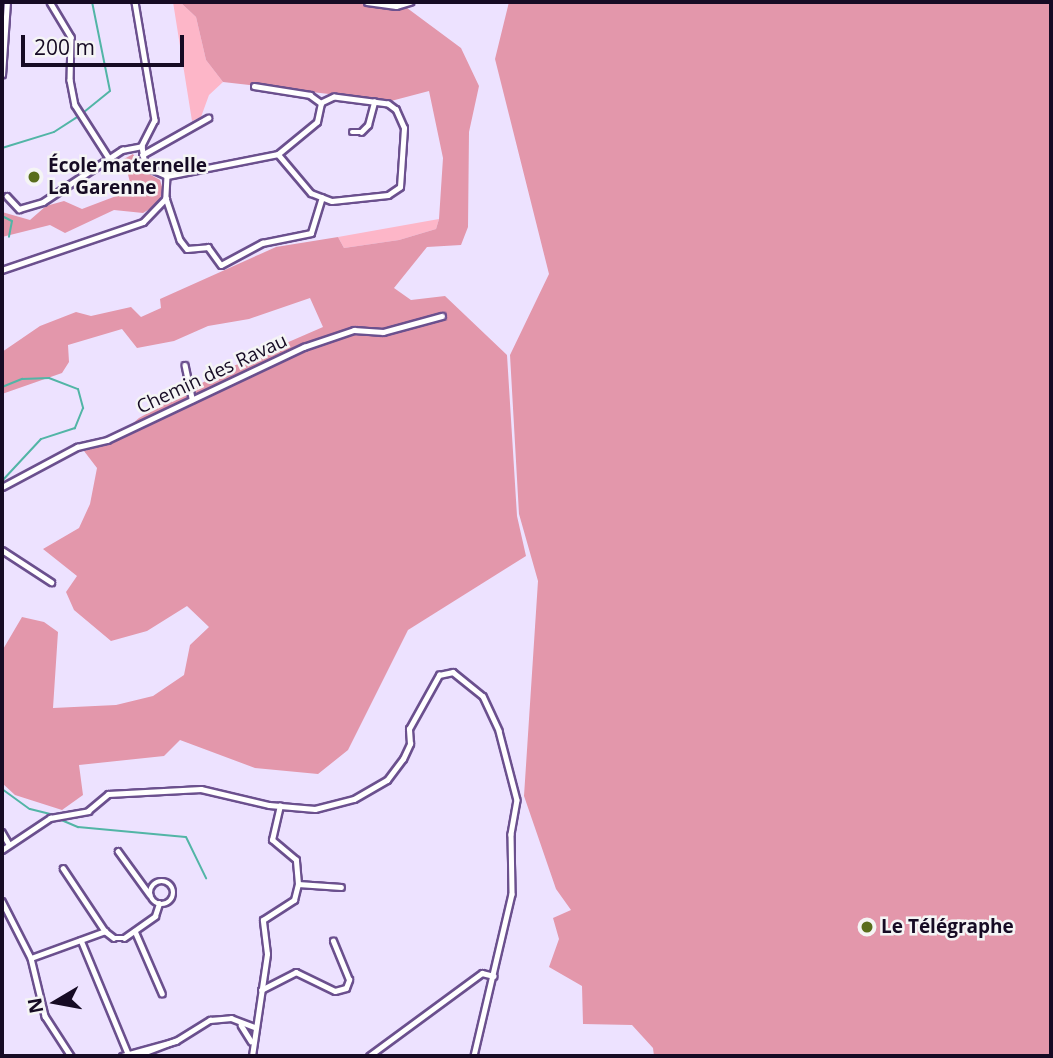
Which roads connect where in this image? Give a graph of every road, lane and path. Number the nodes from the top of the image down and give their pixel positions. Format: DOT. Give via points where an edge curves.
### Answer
graph roads {
  1 [pos="7,2"];
  2 [pos="50,2"];
  3 [pos="135,2"];
  4 [pos="367,2"];
  5 [pos="411,2"];
  6 [pos="2,75"];
  7 [pos="254,86"];
  8 [pos="374,102"];
  9 [pos="321,103"];
  10 [pos="208,118"];
  11 [pos="352,132"];
  12 [pos="142,146"];
  13 [pos="278,154"];
  14 [pos="142,155"];
  15 [pos="109,158"];
  16 [pos="167,176"];
  17 [pos="7,196"];
  18 [pos="166,198"];
  19 [pos="322,198"];
  20 [pos="3,270"];
  21 [pos="442,316"];
  22 [pos="186,365"];
  23 [pos="192,399"];
  24 [pos="2,487"];
  25 [pos="2,550"];
  26 [pos="51,582"];
  27 [pos="279,806"];
  28 [pos="2,832"];
  29 [pos="9,844"];
  30 [pos="2,849"];
  31 [pos="118,851"];
  32 [pos="63,868"];
  33 [pos="298,884"];
  34 [pos="341,887"];
  35 [pos="150,895"];
  36 [pos="2,901"];
  37 [pos="159,904"];
  38 [pos="135,930"];
  39 [pos="105,932"];
  40 [pos="82,940"];
  41 [pos="333,941"];
  42 [pos="31,958"];
  43 [pos="494,976"];
  44 [pos="261,990"];
  45 [pos="162,993"];
  46 [pos="240,1023"];
  47 [pos="254,1027"];
  48 [pos="176,1041"];
  49 [pos="251,1042"];
  50 [pos="129,1055"];
  51 [pos="71,1056"];
  52 [pos="122,1056"];
  53 [pos="136,1056"];
  54 [pos="252,1056"];
  55 [pos="369,1056"];
  56 [pos="474,1056"];
  1 -- 6 [label="street"];
  2 -- 15 [label="street" via="71,37 70,80 75,105"];
  3 -- 12 [label="street" via="155,120"];
  4 -- 5 [label="street" via="396,6"];
  7 -- 9 [label="street" via="310,95"];
  8 -- 9 [label="street" via="334,97"];
  8 -- 11 [label="street" via="364,130"];
  8 -- 19 [label="street" via="388,104 401,118 404,167 400,187 388,195 345,201"];
  9 -- 13 [label="street" via="317,122"];
  10 -- 14 [label="street"];
  12 -- 14 [label="street"];
  12 -- 15 [label="street"];
  13 -- 16 [label="street"];
  13 -- 19 [label="street" via="303,186"];
  14 -- 16 [label="street" via="151,172"];
  15 -- 17 [label="street" via="43,202 19,209"];
  16 -- 18 [label="street"];
  18 -- 19 [label="street" via="180,240 187,248 208,247 221,265 262,243 311,233"];
  18 -- 20 [label="street" via="143,222"];
  21 -- 23 [label="street, Chemin des Ravau" via="383,332 354,330 304,347"];
  22 -- 23 [label="street"];
  23 -- 24 [label="street, Chemin des Ravau" via="107,440 78,447"];
  25 -- 26 [label="street"];
  27 -- 29 [label="street" via="201,789 108,794 88,811 50,818"];
  27 -- 33 [label="street" via="272,840 296,860"];
  27 -- 43 [label="street" via="315,809 339,805 387,780 403,759 410,744 409,729 439,675 448,670 466,678 484,696 499,731 517,800 512,894"];
  28 -- 29 [label="street"];
  29 -- 30 [label="street"];
  31 -- 35 [label="street"];
  32 -- 39 [label="street"];
  33 -- 34 [label="street"];
  33 -- 44 [label="street" via="294,900 262,920 267,954"];
  35 -- 37 [label="street"];
  35 -- 37 [label="street" via="159,881 172,885 174,898"];
  36 -- 42 [label="street"];
  37 -- 38 [label="street" via="155,916"];
  38 -- 39 [label="street" via="119,939"];
  38 -- 45 [label="street"];
  39 -- 40 [label="street"];
  40 -- 42 [label="street"];
  40 -- 50 [label="street"];
  41 -- 44 [label="street" via="349,980 346,988 335,990 296,972"];
  42 -- 51 [label="street" via="45,1016"];
  43 -- 55 [label="street" via="482,972"];
  43 -- 56 [label="street"];
  44 -- 47 [label="street"];
  46 -- 47 [label="street"];
  46 -- 48 [label="street" via="231,1018 210,1020"];
  46 -- 49 [label="street"];
  47 -- 49 [label="street"];
  48 -- 50 [label="street"];
  48 -- 53 [label="street"];
  49 -- 54 [label="street"];
  50 -- 52 [label="street"];
}
